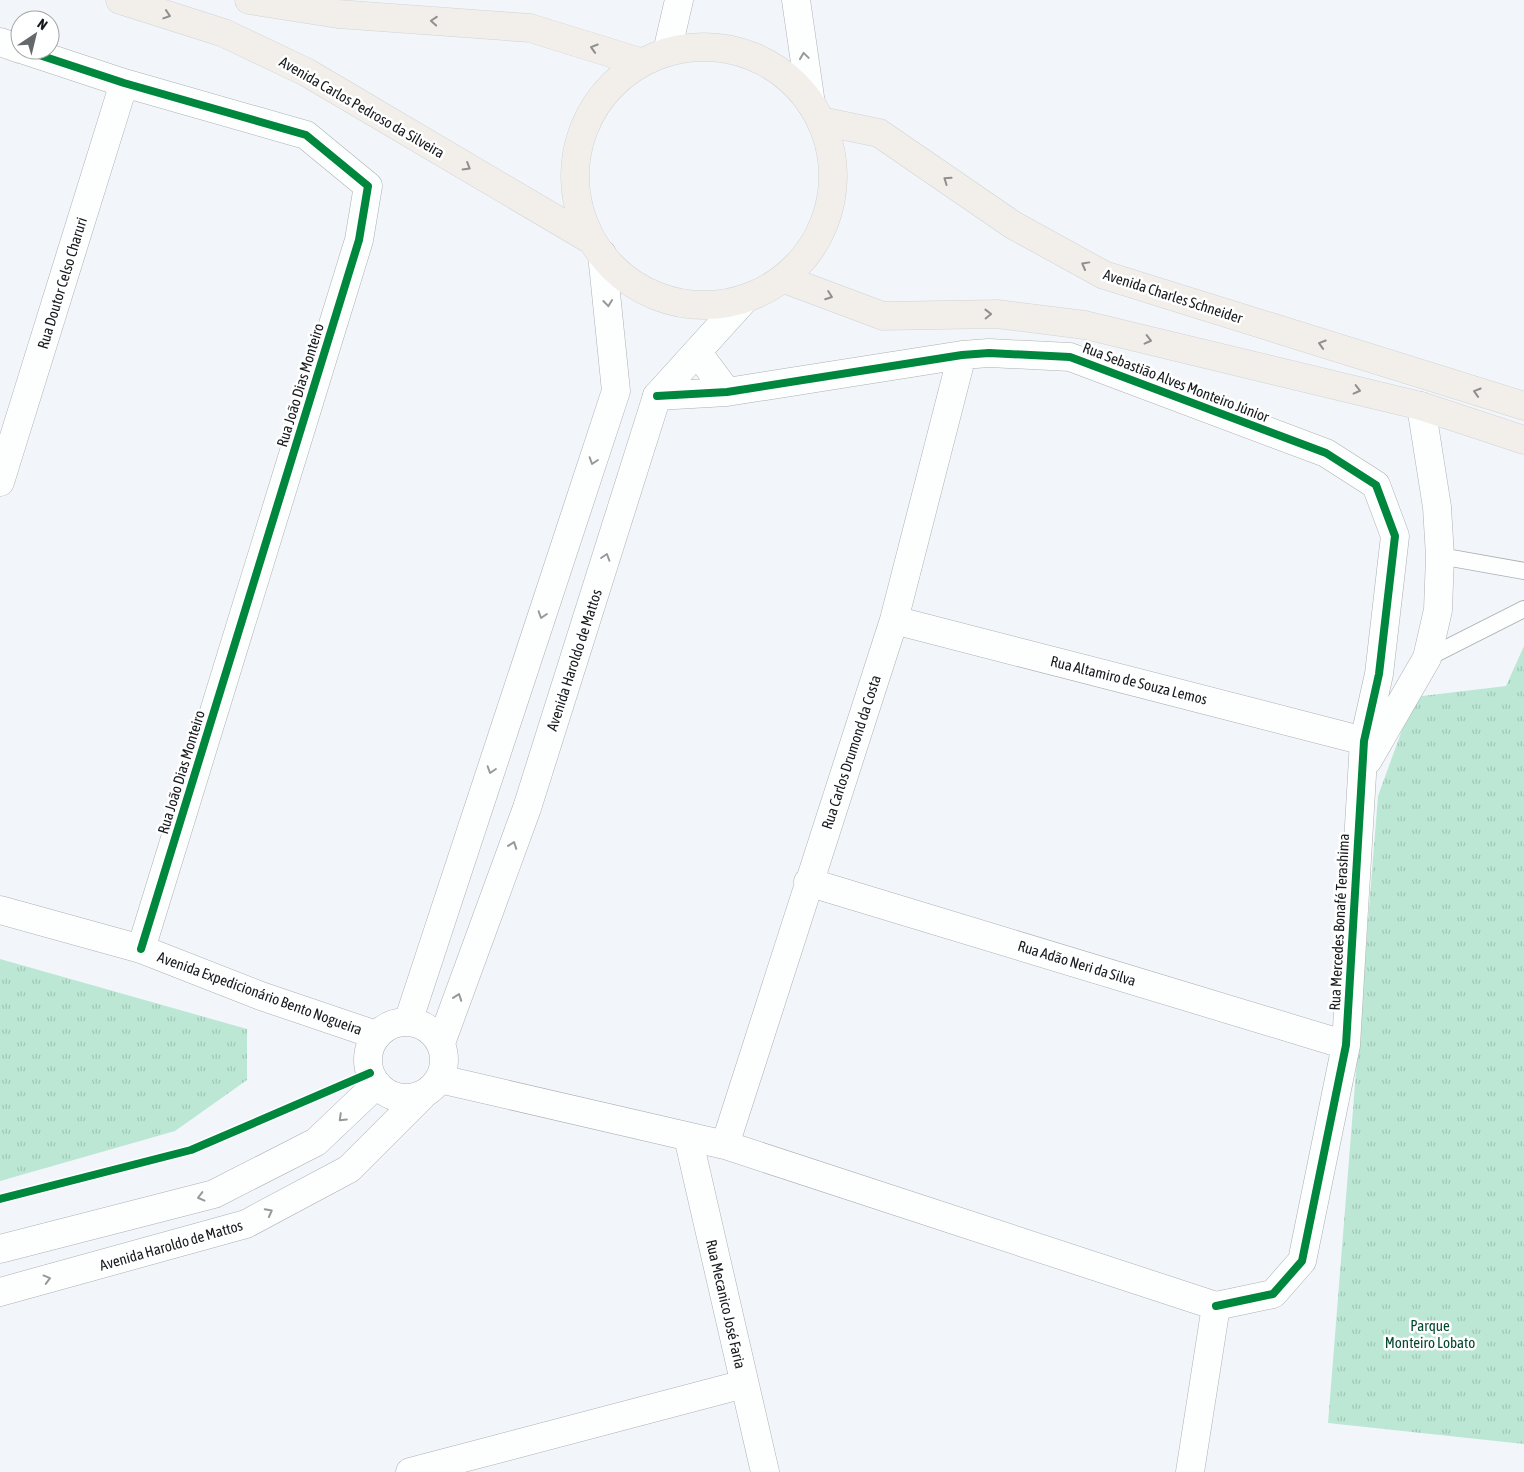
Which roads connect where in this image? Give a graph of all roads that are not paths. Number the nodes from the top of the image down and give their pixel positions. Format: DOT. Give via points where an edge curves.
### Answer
graph roads {
  1 [pos="120,0"];
  2 [pos="249,0"];
  3 [pos="680,0"];
  4 [pos="796,0"];
  5 [pos="667,52"];
  6 [pos="54,60"];
  7 [pos="640,62"];
  8 [pos="124,83"];
  9 [pos="816,112"];
  10 [pos="597,247"];
  11 [pos="784,280"];
  12 [pos="744,300"];
  13 [pos="697,352"];
  14 [pos="962,355"];
  15 [pos="727,392"];
  16 [pos="657,396"];
  17 [pos="1420,406"];
  18 [pos="1524,406"];
  19 [pos="1524,440"];
  20 [pos="0,482"];
  21 [pos="1376,485"];
  22 [pos="1440,556"];
  23 [pos="1524,570"];
  24 [pos="1524,609"];
  25 [pos="894,620"];
  26 [pos="1427,658"];
  27 [pos="1364,741"];
  28 [pos="1362,770"];
  29 [pos="808,882"];
  30 [pos="0,910"];
  31 [pos="141,949"];
  32 [pos="408,1022"];
  33 [pos="376,1035"];
  34 [pos="441,1043"];
  35 [pos="1346,1045"];
  36 [pos="377,1084"];
  37 [pos="431,1087"];
  38 [pos="688,1136"];
  39 [pos="725,1145"];
  40 [pos="0,1249"];
  41 [pos="0,1292"];
  42 [pos="1216,1306"];
  43 [pos="744,1384"];
  44 [pos="410,1472"];
  45 [pos="765,1472"];
  46 [pos="1190,1472"];
  1 -- 10 [label="main road, Avenida Carlos Pedroso da Silveira, one-way" via="224,33 306,72"];
  7 -- 2 [label="main road, one-way" via="530,28 338,14"];
  3 -- 5 [label="street"];
  9 -- 4 [label="street, one-way"];
  5 -- 7 [label="main road"];
  5 -- 9 [label="main road" via="679,48 720,46 759,58 793,81"];
  6 -- 8 [label="street, Rua João Dias Monteiro"];
  7 -- 10 [label="main road" via="608,87 585,121 574,161 577,202"];
  8 -- 20 [label="street, Rua Doutor Celso Charuri"];
  8 -- 31 [label="street, Rua João Dias Monteiro" via="306,135 368,186 359,240"];
  9 -- 11 [label="main road" via="834,160 832,205 814,247"];
  18 -- 9 [label="main road, Avenida Charles Schneider, one-way" via="1104,276 1013,225 879,133"];
  10 -- 12 [label="main road" via="617,272 655,296 699,306"];
  10 -- 32 [label="street, one-way" via="616,391"];
  11 -- 12 [label="main road"];
  11 -- 17 [label="main road, one-way" via="883,316 997,314 1084,325"];
  12 -- 13 [label="street, Avenida Haroldo de Mattos"];
  13 -- 15 [label="street"];
  13 -- 16 [label="street, Avenida Haroldo de Mattos"];
  14 -- 15 [label="street, Rua Sebastião Alves Monteiro Júnior"];
  14 -- 21 [label="street, Rua Sebastião Alves Monteiro Júnior" via="1070,356 1326,453"];
  14 -- 25 [label="street, Rua Carlos Drumond da Costa"];
  15 -- 16 [label="street, Rua Sebastião Alves Monteiro Júnior"];
  34 -- 16 [label="street, Avenida Haroldo de Mattos, one-way" via="527,808"];
  17 -- 19 [label="main road"];
  17 -- 22 [label="street" via="1437,507"];
  21 -- 27 [label="street, Rua Mercedes Bonafé Terashima" via="1395,536 1379,674"];
  22 -- 23 [label="lane"];
  22 -- 26 [label="street" via="1438,610"];
  24 -- 26 [label="lane"];
  25 -- 27 [label="street, Rua Altamiro de Souza Lemos"];
  25 -- 29 [label="street, Rua Carlos Drumond da Costa"];
  26 -- 28 [label="street"];
  27 -- 28 [label="street, Rua Mercedes Bonafé Terashima"];
  28 -- 35 [label="street, Rua Mercedes Bonafé Terashima"];
  29 -- 35 [label="street, Rua Adão Neri da Silva"];
  29 -- 39 [label="street, Rua Carlos Drumond da Costa"];
  30 -- 31 [label="street, Avenida Expedicionário Bento Nogueira"];
  31 -- 33 [label="street, Avenida Expedicionário Bento Nogueira" via="261,996"];
  32 -- 33 [label="street" via="387,1026"];
  32 -- 34 [label="street" via="424,1025"];
  33 -- 36 [label="street" via="367,1060"];
  34 -- 37 [label="street" via="445,1067"];
  35 -- 42 [label="street, Rua Mercedes Bonafé Terashima" via="1302,1261 1273,1294"];
  36 -- 37 [label="street" via="386,1093 410,1098"];
  36 -- 40 [label="street, one-way" via="316,1142 214,1194"];
  37 -- 38 [label="street"];
  41 -- 37 [label="street, Avenida Haroldo de Mattos, one-way" via="246,1224 349,1169"];
  38 -- 39 [label="street"];
  38 -- 43 [label="street, Rua Mecanico José Faria"];
  39 -- 42 [label="street"];
  42 -- 46 [label="street"];
  43 -- 44 [label="street"];
  43 -- 45 [label="street, Rua Mecanico José Faria"];
}
